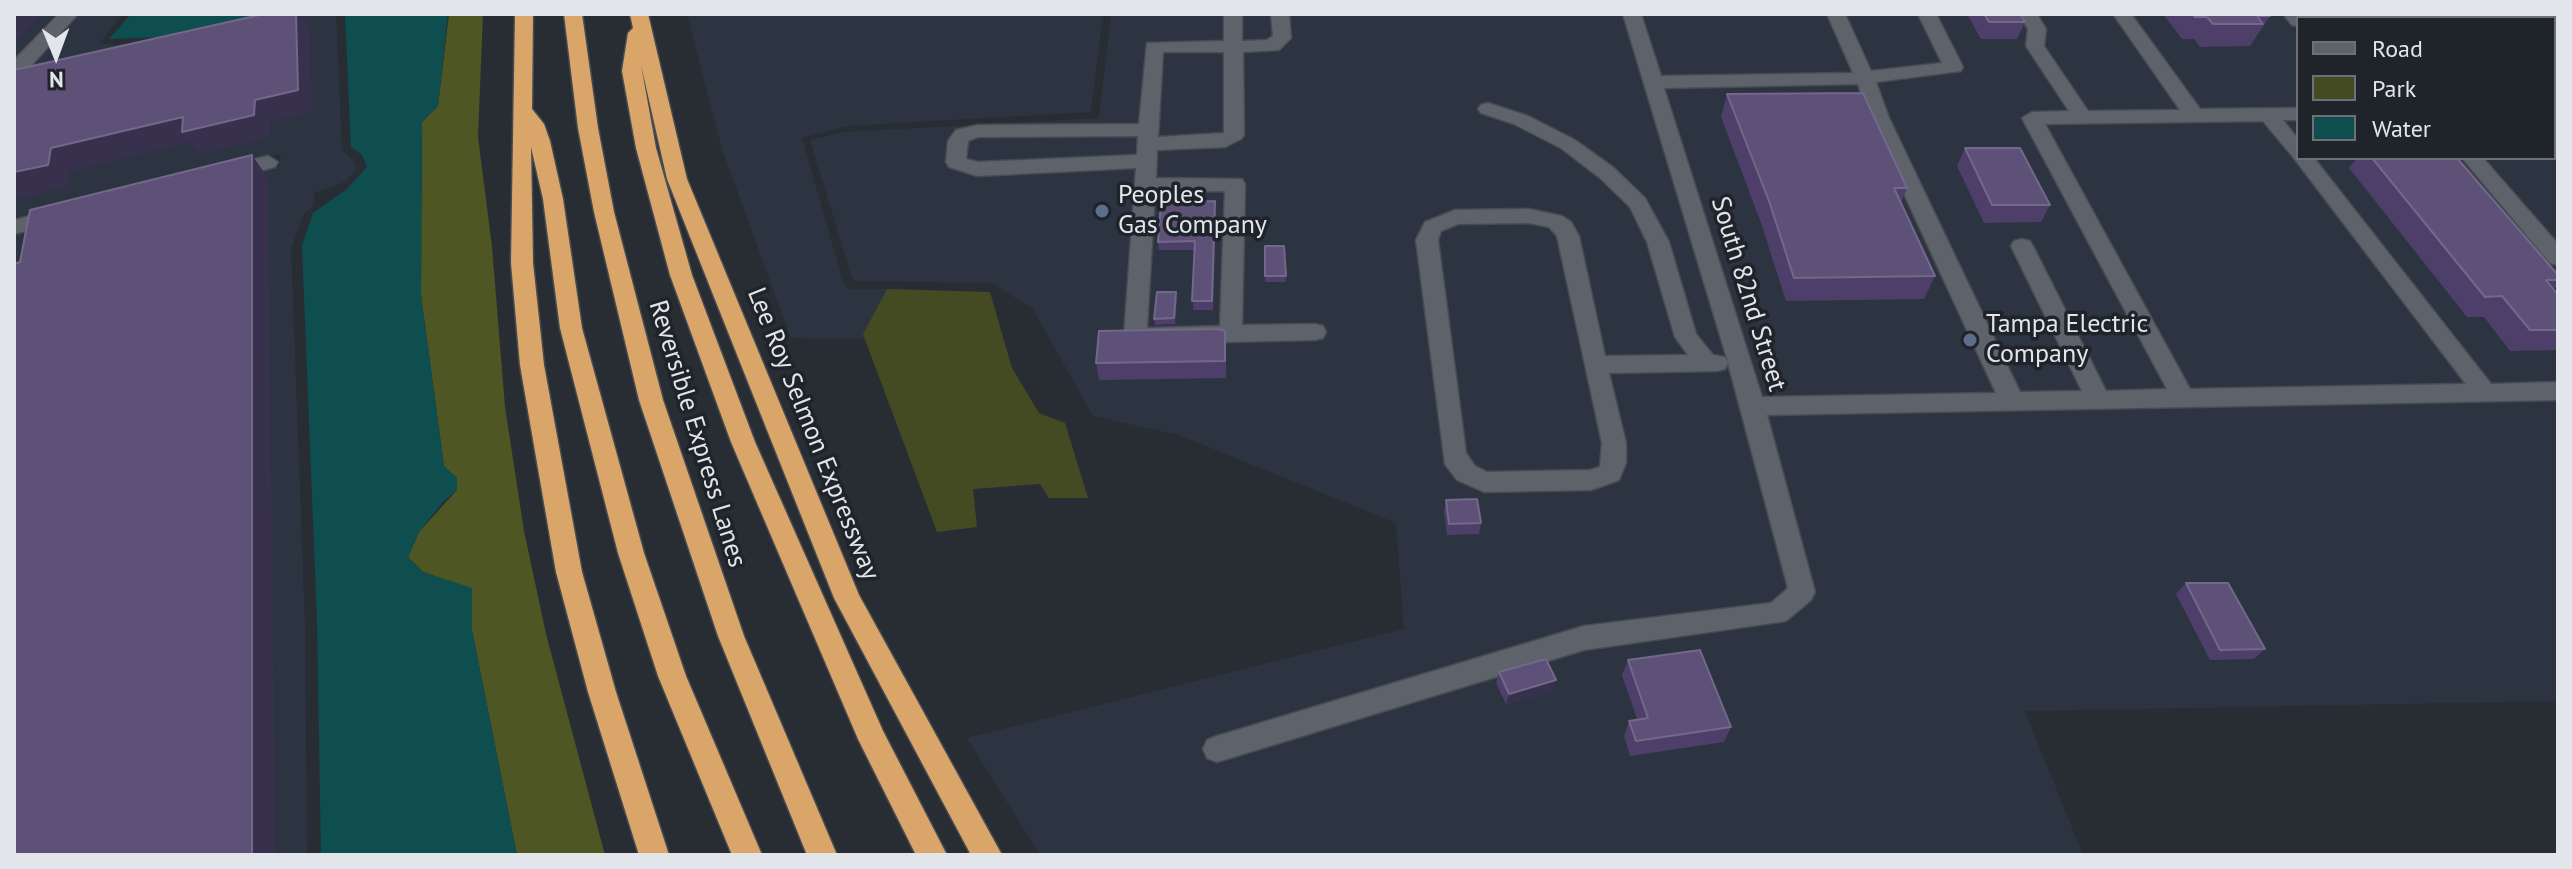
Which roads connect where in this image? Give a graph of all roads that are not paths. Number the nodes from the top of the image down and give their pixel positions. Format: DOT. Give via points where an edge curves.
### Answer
graph roads {
  1 [pos="69,14"];
  2 [pos="524,14"];
  3 [pos="573,14"];
  4 [pos="1233,14"];
  5 [pos="1280,14"];
  6 [pos="1632,14"];
  7 [pos="1836,14"];
  8 [pos="1927,14"];
  9 [pos="2028,14"];
  10 [pos="2122,14"];
  11 [pos="639,17"];
  12 [pos="1233,47"];
  13 [pos="14,66"];
  14 [pos="1865,78"];
  15 [pos="1653,82"];
  16 [pos="1488,109"];
  17 [pos="522,110"];
  18 [pos="2296,114"];
  19 [pos="2194,115"];
  20 [pos="2269,115"];
  21 [pos="2082,117"];
  22 [pos="1147,145"];
  23 [pos="2296,148"];
  24 [pos="2305,160"];
  25 [pos="2474,160"];
  26 [pos="268,162"];
  27 [pos="208,178"];
  28 [pos="1145,185"];
  29 [pos="74,212"];
  30 [pos="14,227"];
  31 [pos="2022,246"];
  32 [pos="2558,258"];
  33 [pos="1315,332"];
  34 [pos="1231,334"];
  35 [pos="1707,363"];
  36 [pos="1740,363"];
  37 [pos="1595,365"];
  38 [pos="2558,391"];
  39 [pos="2485,392"];
  40 [pos="2183,398"];
  41 [pos="2098,399"];
  42 [pos="2012,401"];
  43 [pos="1753,406"];
  44 [pos="1217,749"];
  45 [pos="654,855"];
  46 [pos="747,855"];
  47 [pos="822,855"];
  48 [pos="932,855"];
  49 [pos="987,855"];
  1 -- 13 [label="street" via="22,64"];
  2 -- 17 [label="highway"];
  3 -- 47 [label="highway, Reversible Express Lanes" via="604,212 651,400 731,636"];
  4 -- 12 [label="street"];
  5 -- 12 [label="street" via="1282,38 1272,46"];
  6 -- 15 [label="street, South 82nd Street"];
  7 -- 14 [label="street"];
  8 -- 14 [label="street" via="1954,67"];
  9 -- 21 [label="street" via="2037,29 2035,46"];
  10 -- 19 [label="street"];
  11 -- 48 [label="highway" via="631,71 681,275 791,556 872,739"];
  11 -- 49 [label="highway, Lee Roy Selmon Expressway" via="677,179 841,584"];
  12 -- 22 [label="street" via="1234,135 1225,141"];
  12 -- 22 [label="street" via="1154,47"];
  14 -- 15 [label="street"];
  14 -- 42 [label="street"];
  15 -- 36 [label="street, South 82nd Street"];
  16 -- 35 [label="street" via="1568,144 1638,203 1658,242 1681,325"];
  17 -- 45 [label="highway" via="522,263 548,463 569,572"];
  17 -- 46 [label="highway" via="540,141 571,328 631,553 672,676"];
  18 -- 20 [label="street"];
  19 -- 20 [label="street"];
  19 -- 21 [label="street"];
  20 -- 23 [label="street"];
  21 -- 40 [label="street" via="2032,118"];
  22 -- 22 [label="street" via="978,131 963,134 958,141 956,162 977,169"];
  22 -- 28 [label="street"];
  24 -- 39 [label="street"];
  25 -- 32 [label="street"];
  26 -- 27 [label="street"];
  28 -- 34 [label="street" via="1235,184"];
  28 -- 34 [label="street" via="1135,336"];
  29 -- 30 [label="street"];
  31 -- 41 [label="street"];
  33 -- 34 [label="street"];
  35 -- 36 [label="street"];
  35 -- 37 [label="street"];
  36 -- 43 [label="street, South 82nd Street"];
  37 -- 37 [label="street" via="1568,236 1560,224 1541,217 1470,217 1448,218 1432,227 1427,240 1454,453 1466,473 1484,482 1591,480 1610,473 1614,443"];
  38 -- 39 [label="street"];
  39 -- 40 [label="street"];
  40 -- 41 [label="street"];
  41 -- 42 [label="street"];
  42 -- 43 [label="street"];
  43 -- 44 [label="street, South 82nd Street" via="1802,592 1777,613 1584,638"];
}
